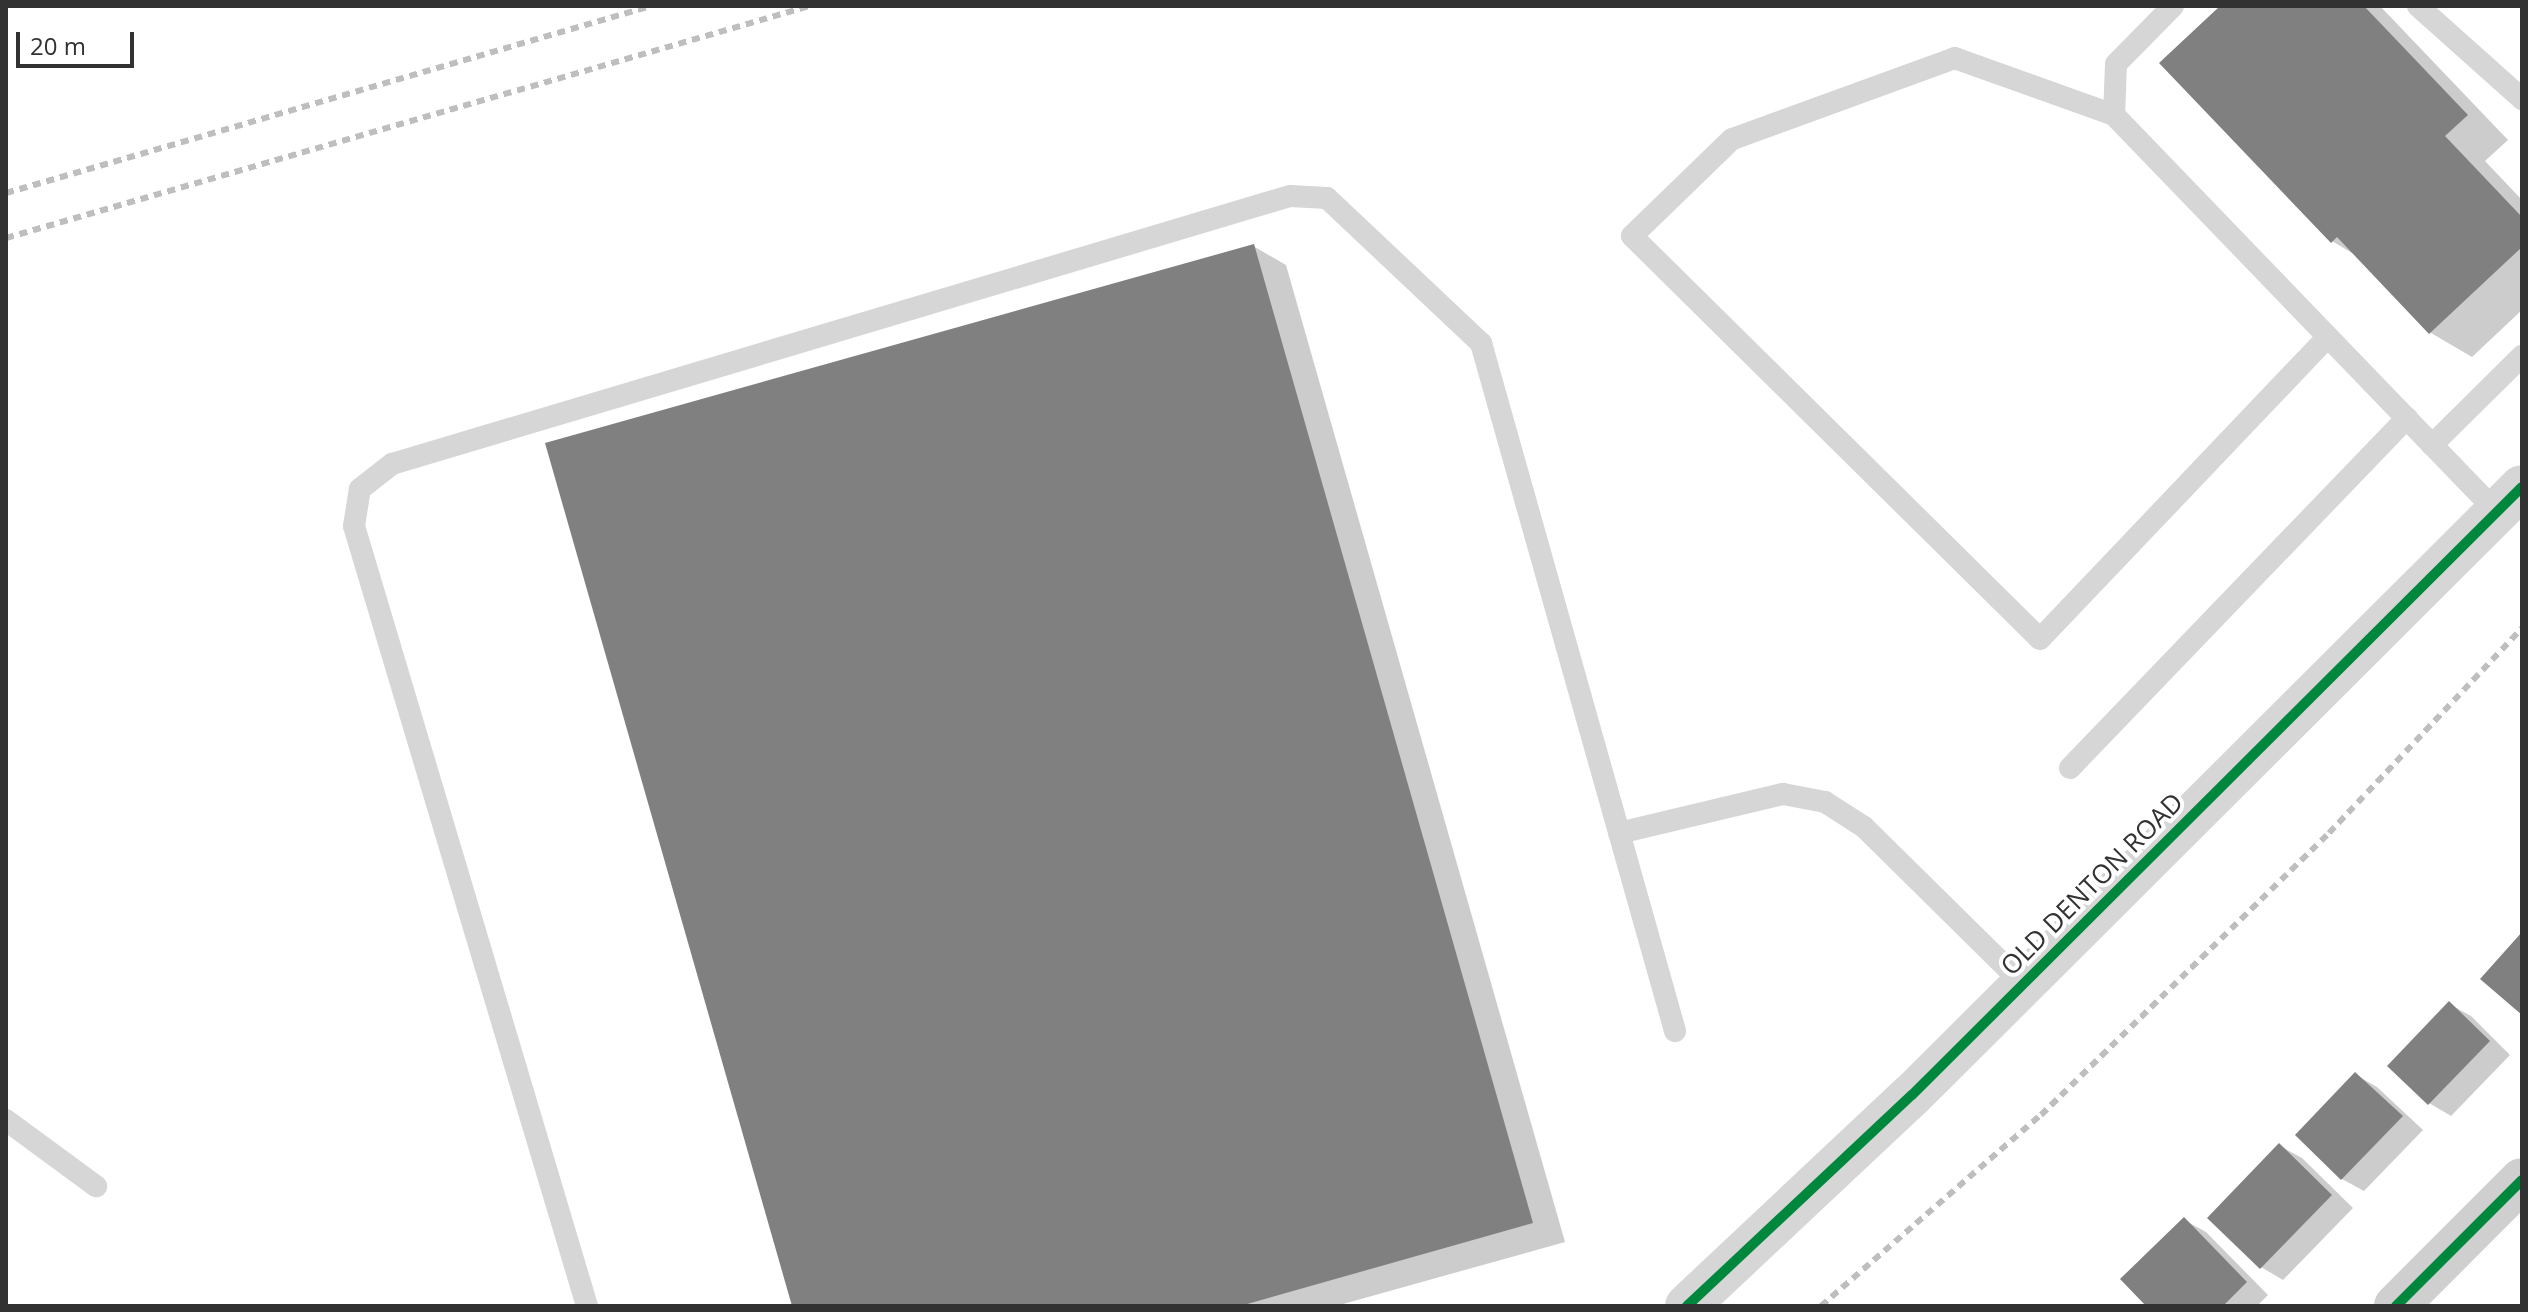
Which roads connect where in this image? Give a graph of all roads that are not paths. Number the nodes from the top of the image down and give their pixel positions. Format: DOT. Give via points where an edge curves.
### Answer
graph roads {
  1 [pos="2173,6"];
  2 [pos="2418,6"];
  3 [pos="2522,99"];
  4 [pos="2114,115"];
  5 [pos="2327,338"];
  6 [pos="2522,356"];
  7 [pos="2407,418"];
  8 [pos="2432,445"];
  9 [pos="2509,499"];
  10 [pos="2070,768"];
  11 [pos="1619,833"];
  12 [pos="2023,984"];
  13 [pos="1675,1031"];
  14 [pos="6,1120"];
  15 [pos="2522,1180"];
  16 [pos="96,1186"];
  17 [pos="587,1306"];
  18 [pos="1687,1306"];
  19 [pos="2396,1306"];
  1 -- 4 [label="lane" via="2116,64"];
  2 -- 3 [label="lane"];
  4 -- 5 [label="lane"];
  4 -- 5 [label="lane" via="1955,58 1732,139 1632,236 2040,639"];
  5 -- 7 [label="lane"];
  6 -- 8 [label="lane"];
  7 -- 8 [label="lane"];
  7 -- 10 [label="lane"];
  8 -- 9 [label="lane"];
  9 -- 12 [label="street, OLD DENTON ROAD"];
  11 -- 12 [label="lane" via="1783,794 1825,802 1864,827"];
  11 -- 13 [label="lane"];
  11 -- 17 [label="lane" via="1481,343 1327,198 1290,196 392,464 360,489 354,526"];
  12 -- 18 [label="street, OLD DENTON ROAD"];
  14 -- 16 [label="lane"];
  15 -- 19 [label="street"];
}
